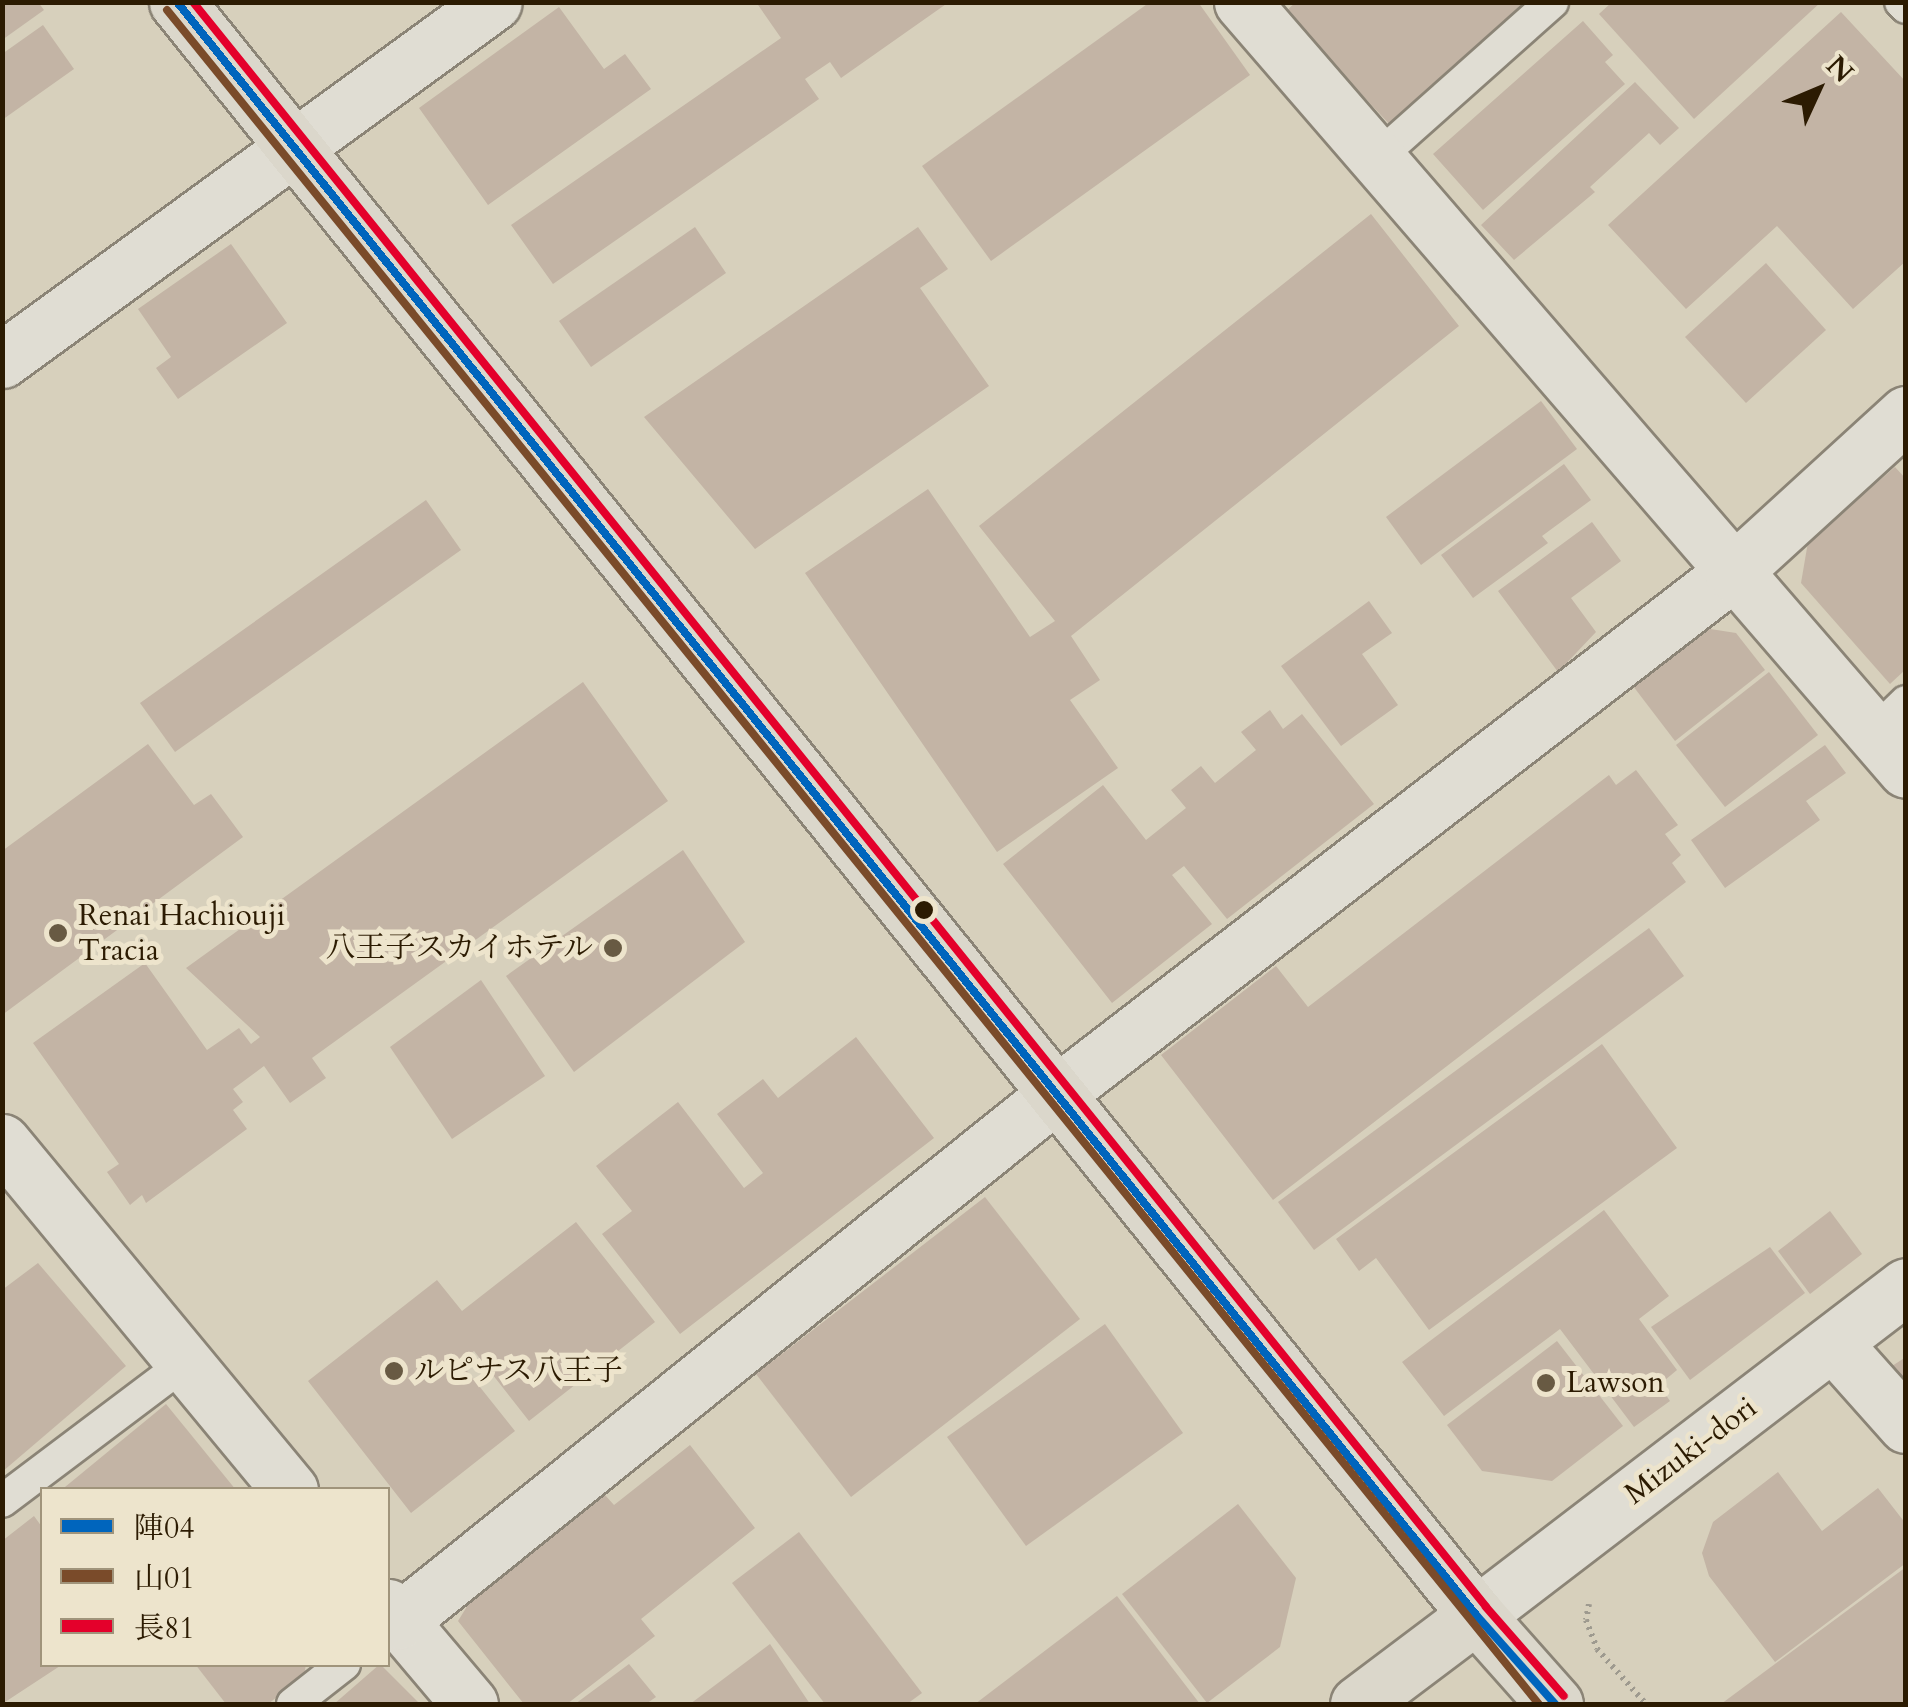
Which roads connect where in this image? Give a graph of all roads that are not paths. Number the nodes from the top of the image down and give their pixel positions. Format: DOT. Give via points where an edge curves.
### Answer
graph roads {
  1 [pos="177,2"];
  2 [pos="494,2"];
  3 [pos="1242,2"];
  4 [pos="1552,2"];
  5 [pos="294,148"];
  6 [pos="1376,159"];
  7 [pos="2,360"];
  8 [pos="1906,414"];
  9 [pos="1732,573"];
  10 [pos="1895,736"];
  11 [pos="1056,1094"];
  12 [pos="2,1142"];
  13 [pos="1906,1286"];
  14 [pos="1833,1343"];
  15 [pos="185,1363"];
  16 [pos="1906,1425"];
  17 [pos="288,1487"];
  18 [pos="2,1502"];
  19 [pos="1476,1615"];
  20 [pos="391,1620"];
  21 [pos="340,1667"];
  22 [pos="293,1704"];
  23 [pos="470,1704"];
  24 [pos="1358,1704"];
  25 [pos="1556,1704"];
  1 -- 5 [label="highway"];
  2 -- 5 [label="street"];
  3 -- 6 [label="street"];
  4 -- 6 [label="lane"];
  5 -- 7 [label="street"];
  5 -- 11 [label="highway"];
  6 -- 9 [label="street"];
  8 -- 9 [label="street"];
  9 -- 10 [label="street"];
  9 -- 11 [label="street"];
  11 -- 19 [label="highway"];
  11 -- 20 [label="street"];
  12 -- 15 [label="street"];
  13 -- 14 [label="street, Mizuki-dori"];
  14 -- 16 [label="street"];
  14 -- 19 [label="street, Mizuki-dori"];
  15 -- 17 [label="street"];
  15 -- 18 [label="lane"];
  19 -- 24 [label="highway"];
  19 -- 25 [label="highway"];
  20 -- 23 [label="street"];
  21 -- 22 [label="lane"];
}
